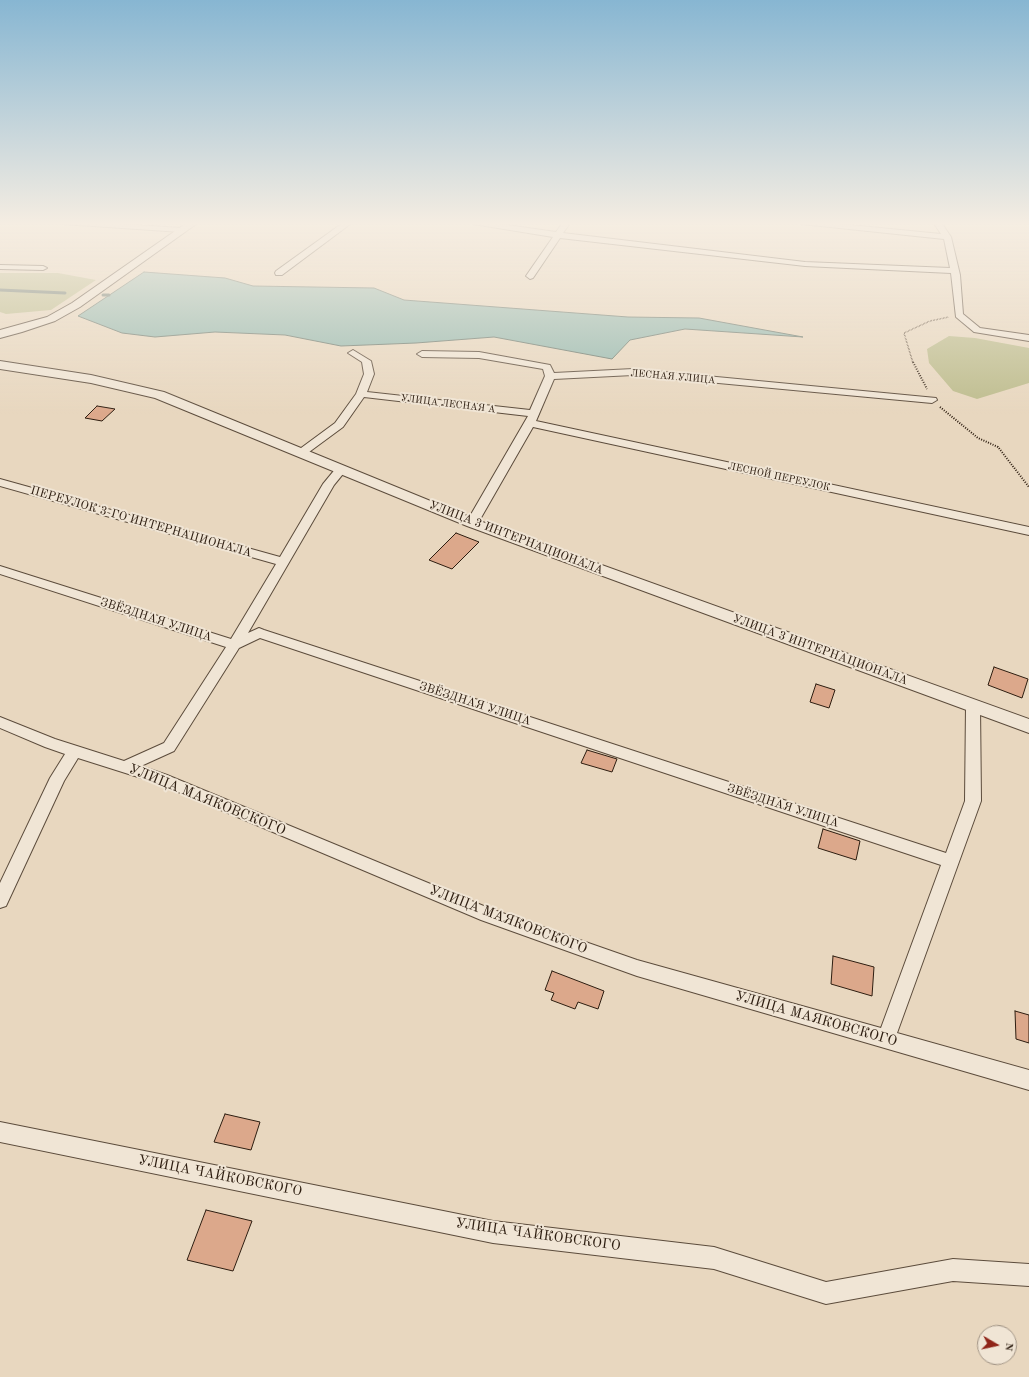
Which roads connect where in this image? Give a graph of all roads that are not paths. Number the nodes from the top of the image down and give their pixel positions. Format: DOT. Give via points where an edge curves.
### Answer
graph roads {
  1 [pos="102,286"];
  2 [pos="956,286"];
  3 [pos="0,334"];
  4 [pos="1029,338"];
  5 [pos="353,353"];
  6 [pos="422,354"];
  7 [pos="0,365"];
  8 [pos="550,376"];
  9 [pos="361,394"];
  10 [pos="932,400"];
  11 [pos="532,419"];
  12 [pos="301,453"];
  13 [pos="341,469"];
  14 [pos="0,482"];
  15 [pos="472,523"];
  16 [pos="1029,530"];
  17 [pos="282,562"];
  18 [pos="0,570"];
  19 [pos="234,645"];
  20 [pos="973,706"];
  21 [pos="0,722"];
  22 [pos="1029,726"];
  23 [pos="75,751"];
  24 [pos="125,767"];
  25 [pos="950,861"];
  26 [pos="0,901"];
  27 [pos="886,1039"];
  28 [pos="1029,1080"];
  29 [pos="0,1132"];
  30 [pos="1029,1275"];
  1 -- 3 [label="street" via="51,319"];
  2 -- 4 [label="street" via="959,315 976,330"];
  5 -- 9 [label="street" via="366,360 369,374"];
  6 -- 8 [label="street" via="478,355 547,367"];
  7 -- 12 [label="street, УЛИЦА 3 ИНТЕРНАЦИОНАЛА" via="91,379 159,395"];
  8 -- 10 [label="street, ЛЕСНАЯ УЛИЦА" via="633,372"];
  8 -- 11 [label="street"];
  9 -- 11 [label="street, УЛИЦА ЛЕСНАЯ А"];
  9 -- 12 [label="street" via="339,425"];
  11 -- 15 [label="street"];
  11 -- 16 [label="street, ЛЕСНОЙ ПЕРЕУЛОК"];
  12 -- 13 [label="street, УЛИЦА 3 ИНТЕРНАЦИОНАЛА"];
  13 -- 15 [label="street, УЛИЦА 3 ИНТЕРНАЦИОНАЛА"];
  13 -- 17 [label="street" via="329,484"];
  14 -- 17 [label="street, ПЕРЕУЛОК 3-ГО ИНТЕРНАЦИОНАЛА"];
  15 -- 20 [label="street, УЛИЦА 3 ИНТЕРНАЦИОНАЛА"];
  17 -- 19 [label="street"];
  18 -- 19 [label="street, ЗВЁЗДНАЯ УЛИЦА"];
  19 -- 24 [label="street" via="169,747"];
  19 -- 25 [label="street, ЗВЁЗДНАЯ УЛИЦА" via="259,634"];
  20 -- 22 [label="street, УЛИЦА 3 ИНТЕРНАЦИОНАЛА"];
  20 -- 25 [label="street" via="973,801"];
  21 -- 23 [label="street, УЛИЦА МАЯКОВСКОГО"];
  23 -- 24 [label="street, УЛИЦА МАЯКОВСКОГО"];
  23 -- 26 [label="street" via="58,778"];
  24 -- 27 [label="street, УЛИЦА МАЯКОВСКОГО" via="162,779 487,915 637,968"];
  25 -- 27 [label="street"];
  27 -- 28 [label="street, УЛИЦА МАЯКОВСКОГО"];
  29 -- 30 [label="street, УЛИЦА ЧАЙКОВСКОГО" via="493,1232 714,1258 826,1293 953,1270"];
}
